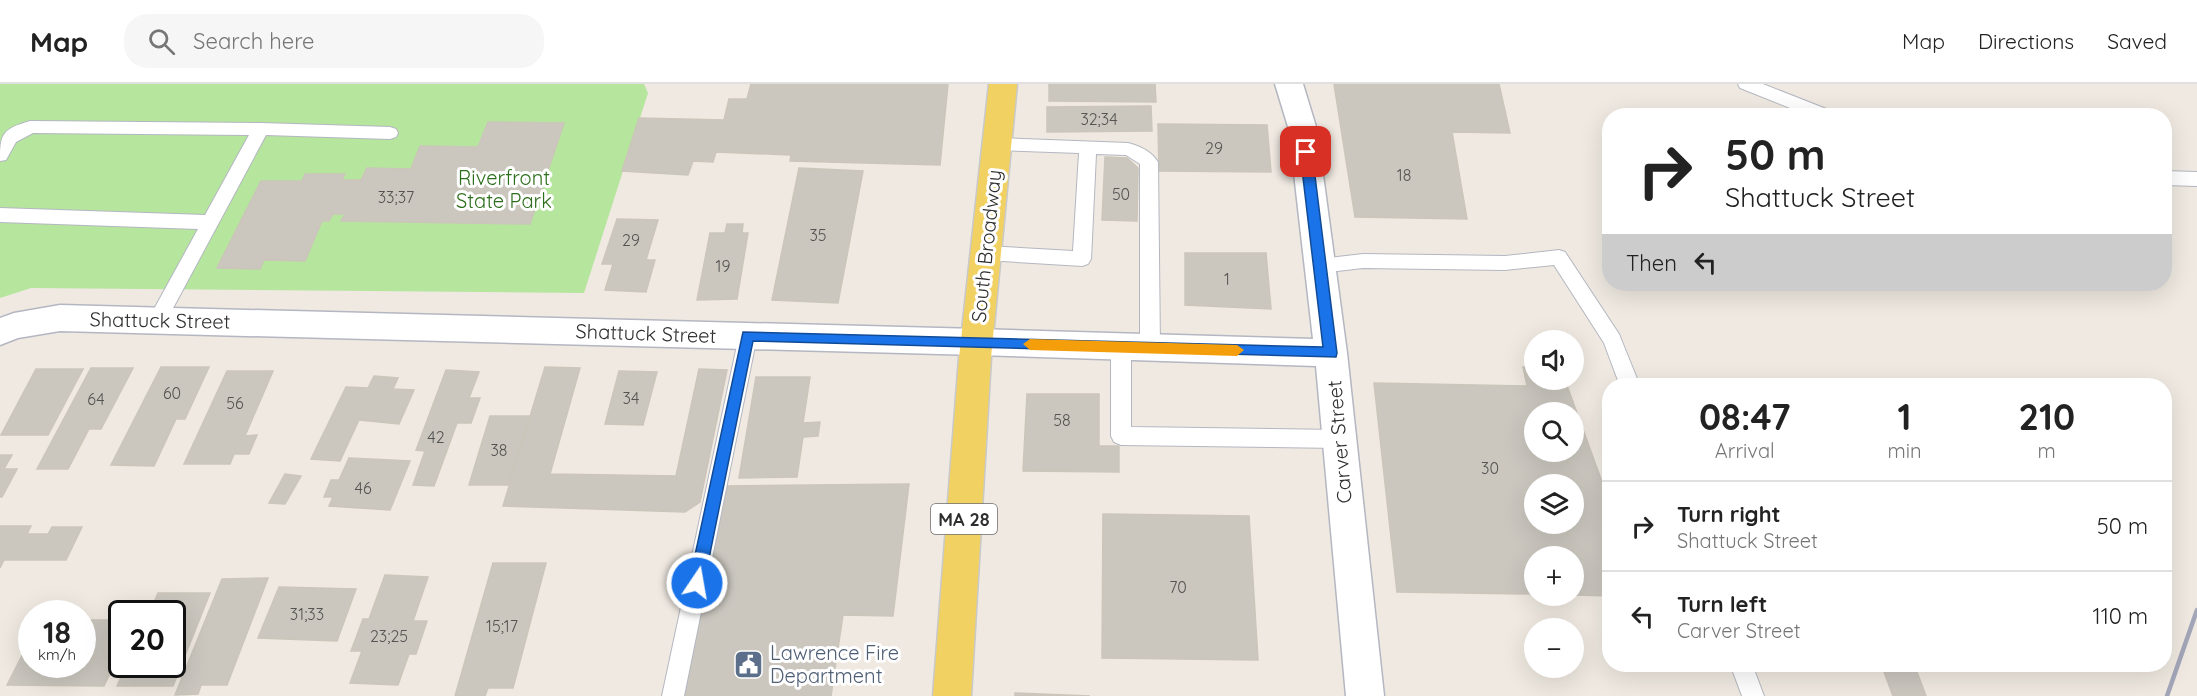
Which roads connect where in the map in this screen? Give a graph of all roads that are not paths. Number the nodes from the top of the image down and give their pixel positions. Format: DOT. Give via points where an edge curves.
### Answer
graph roads {
  1 [pos="1003,84"];
  2 [pos="1289,84"];
  3 [pos="1746,84"];
  4 [pos="1808,108"];
  5 [pos="261,129"];
  6 [pos="390,133"];
  7 [pos="997,144"];
  8 [pos="1088,148"];
  9 [pos="0,154"];
  10 [pos="2172,178"];
  11 [pos="2197,179"];
  12 [pos="0,215"];
  13 [pos="210,222"];
  14 [pos="986,253"];
  15 [pos="1320,266"];
  16 [pos="157,320"];
  17 [pos="0,332"];
  18 [pos="748,336"];
  19 [pos="977,342"];
  20 [pos="1136,347"];
  21 [pos="1331,353"];
  22 [pos="1627,378"];
  23 [pos="1338,439"];
  24 [pos="1744,672"];
  25 [pos="673,696"];
  26 [pos="952,696"];
  27 [pos="1365,696"];
  28 [pos="1753,696"];
  1 -- 7 [label="main road, South Broadway / MA 28"];
  2 -- 15 [label="street, Carver Street" via="1303,129"];
  3 -- 4 [label="lane"];
  5 -- 6 [label="lane"];
  5 -- 9 [label="lane" via="30,127 10,138"];
  5 -- 13 [label="lane"];
  7 -- 8 [label="lane"];
  7 -- 14 [label="main road, South Broadway / MA 28"];
  8 -- 14 [label="lane" via="1082,259"];
  8 -- 20 [label="lane" via="1128,149 1149,162"];
  10 -- 11 [label="lane"];
  12 -- 13 [label="lane"];
  13 -- 16 [label="lane"];
  14 -- 19 [label="main road, South Broadway / MA 28"];
  15 -- 21 [label="street, Carver Street"];
  15 -- 22 [label="lane" via="1363,261 1504,263 1559,257 1611,340"];
  16 -- 17 [label="street, Shattuck Street" via="60,318"];
  16 -- 18 [label="street, Shattuck Street"];
  18 -- 19 [label="street, Shattuck Street"];
  18 -- 25 [label="lane"];
  19 -- 20 [label="street, Shattuck Street"];
  19 -- 26 [label="main road, South Broadway / MA 28"];
  20 -- 21 [label="street, Shattuck Street"];
  20 -- 23 [label="lane" via="1121,436"];
  21 -- 23 [label="street, Carver Street"];
  23 -- 27 [label="street, Carver Street"];
  24 -- 28 [label="lane"];
}
